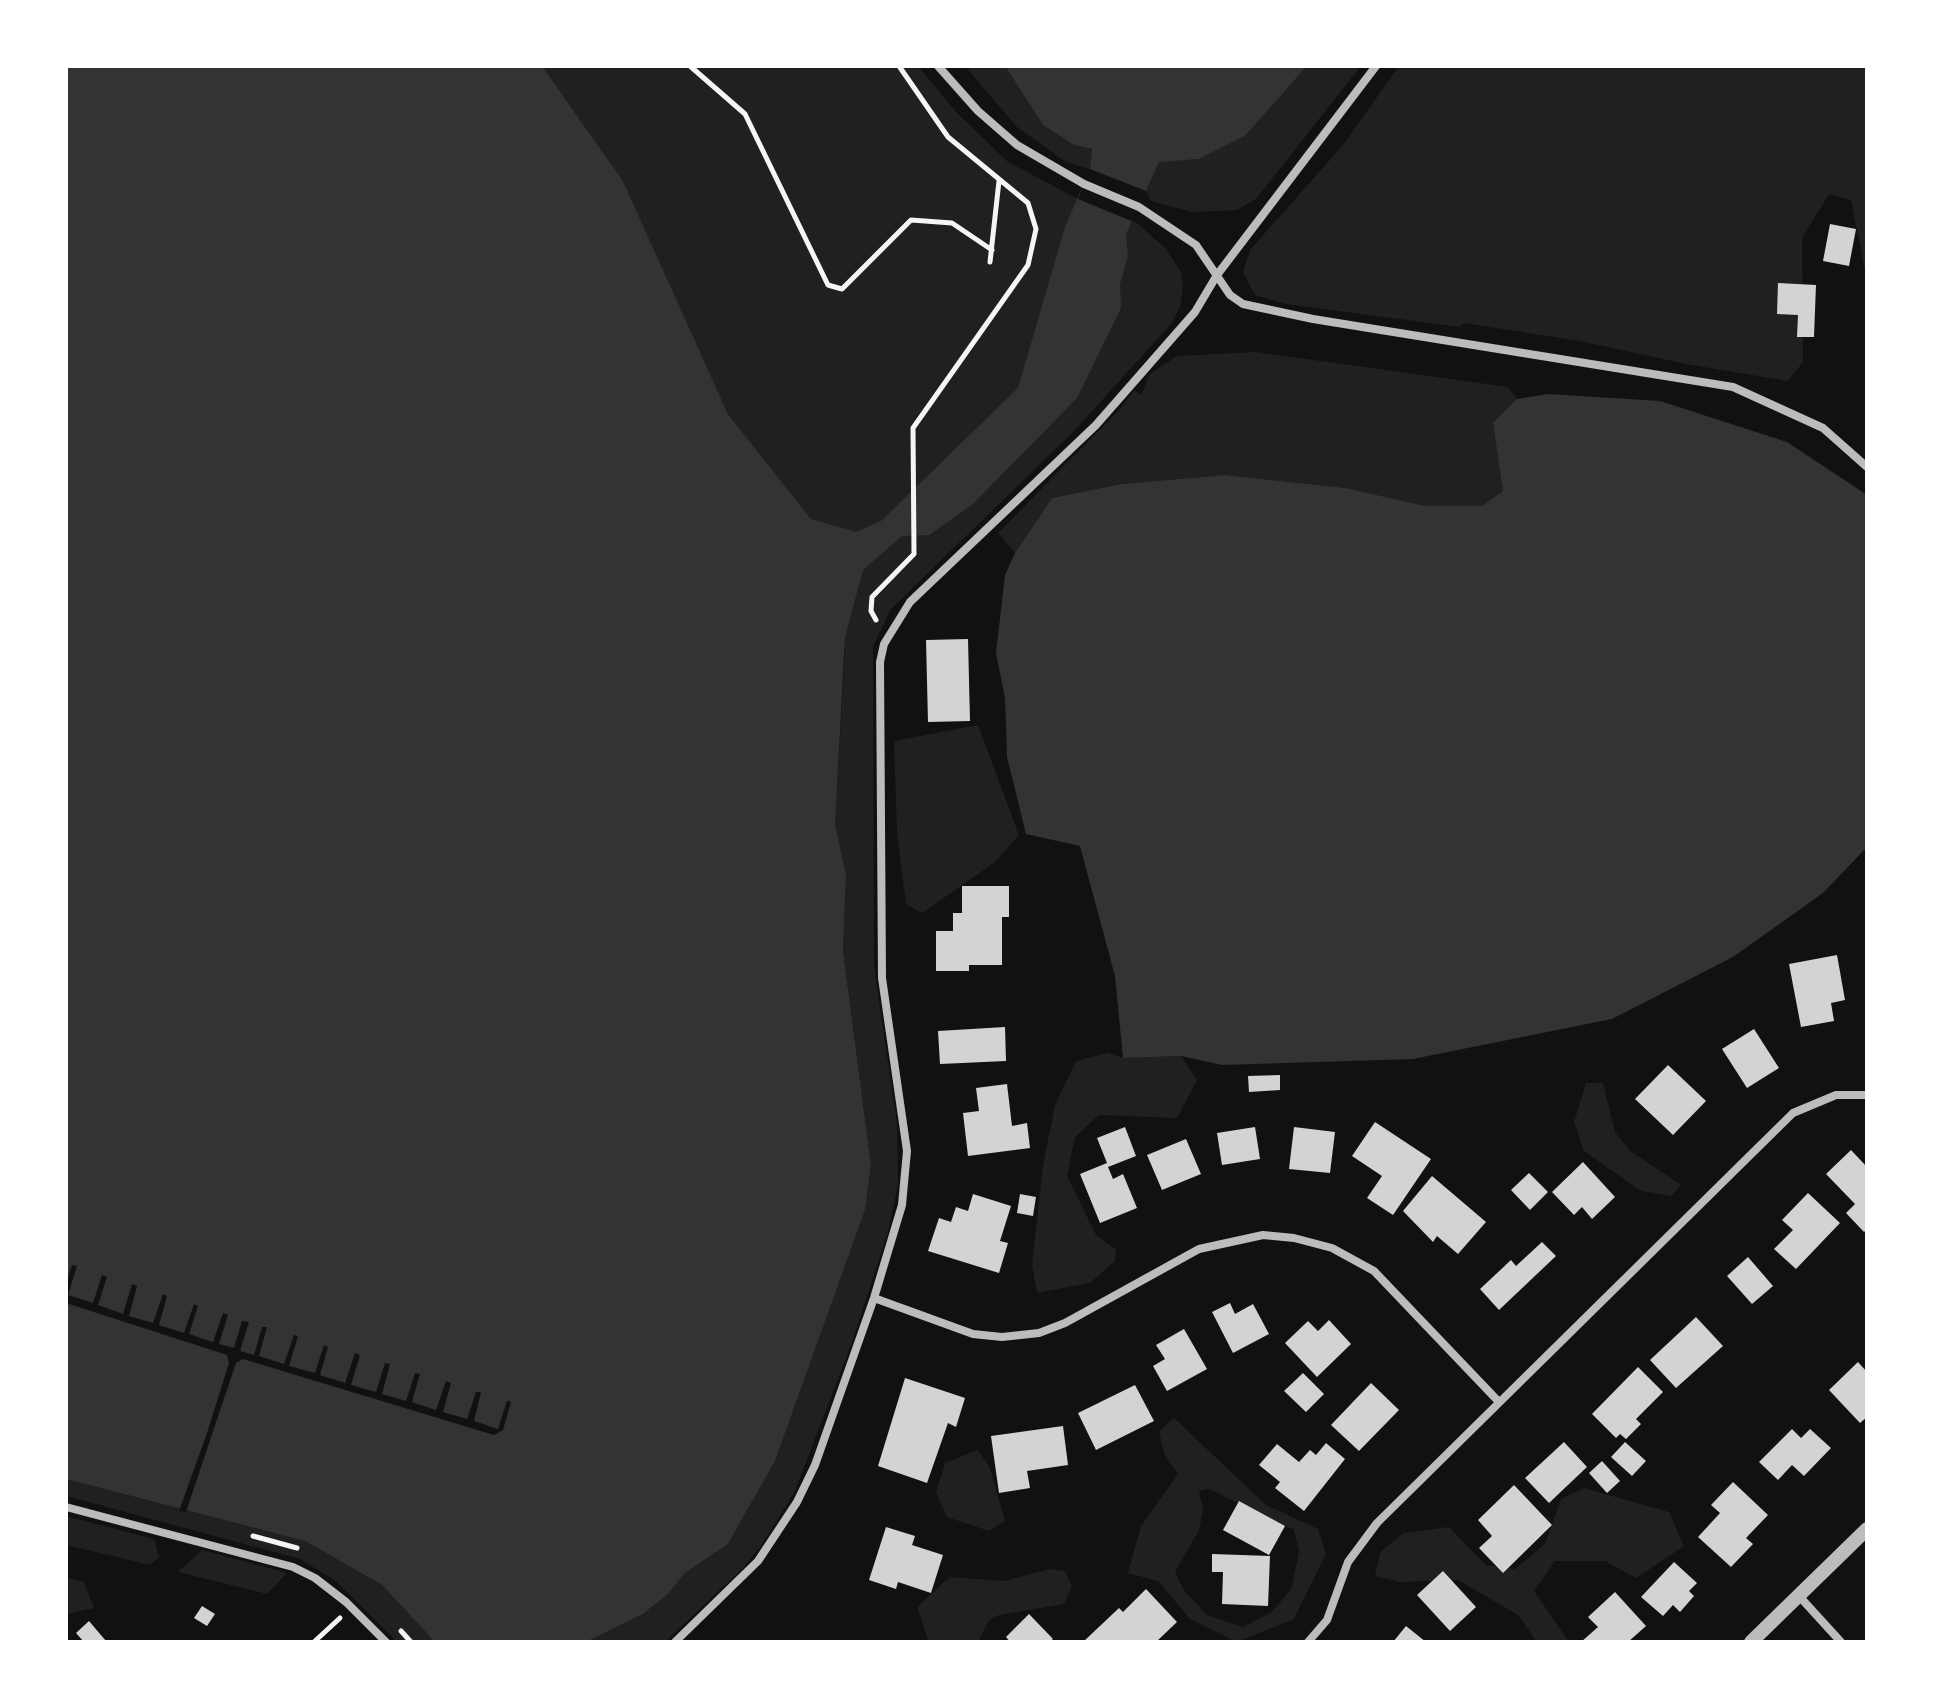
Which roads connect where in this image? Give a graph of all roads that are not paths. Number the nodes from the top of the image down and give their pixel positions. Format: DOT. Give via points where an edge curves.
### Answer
graph roads {
  1 [pos="938,66"];
  2 [pos="1376,66"];
  3 [pos="1217,275"];
  4 [pos="1867,467"];
  5 [pos="1867,1095"];
  6 [pos="874,1298"];
  7 [pos="1499,1402"];
  8 [pos="66,1507"];
  9 [pos="1867,1529"];
  10 [pos="1799,1596"];
  11 [pos="386,1642"];
  12 [pos="675,1642"];
  13 [pos="1308,1642"];
  14 [pos="1751,1642"];
  15 [pos="1841,1642"];
  1 -- 3 [label="street" via="1017,145 1084,184 1139,207 1196,245"];
  2 -- 3 [label="street"];
  3 -- 4 [label="street" via="1243,304 1733,387 1823,428"];
  3 -- 6 [label="street" via="1195,312 1096,425 910,602 884,644 882,978 907,1151 902,1205"];
  5 -- 7 [label="street" via="1836,1095 1793,1113"];
  6 -- 7 [label="street" via="973,1334 1039,1333 1199,1249 1236,1238 1294,1238 1332,1248 1374,1271"];
  6 -- 12 [label="street" via="815,1465 780,1533"];
  7 -- 13 [label="street" via="1377,1523 1348,1562 1327,1620"];
  8 -- 11 [label="street" via="293,1567 315,1578"];
  9 -- 10 [label="street"];
  10 -- 14 [label="street"];
  10 -- 15 [label="street"];
}
